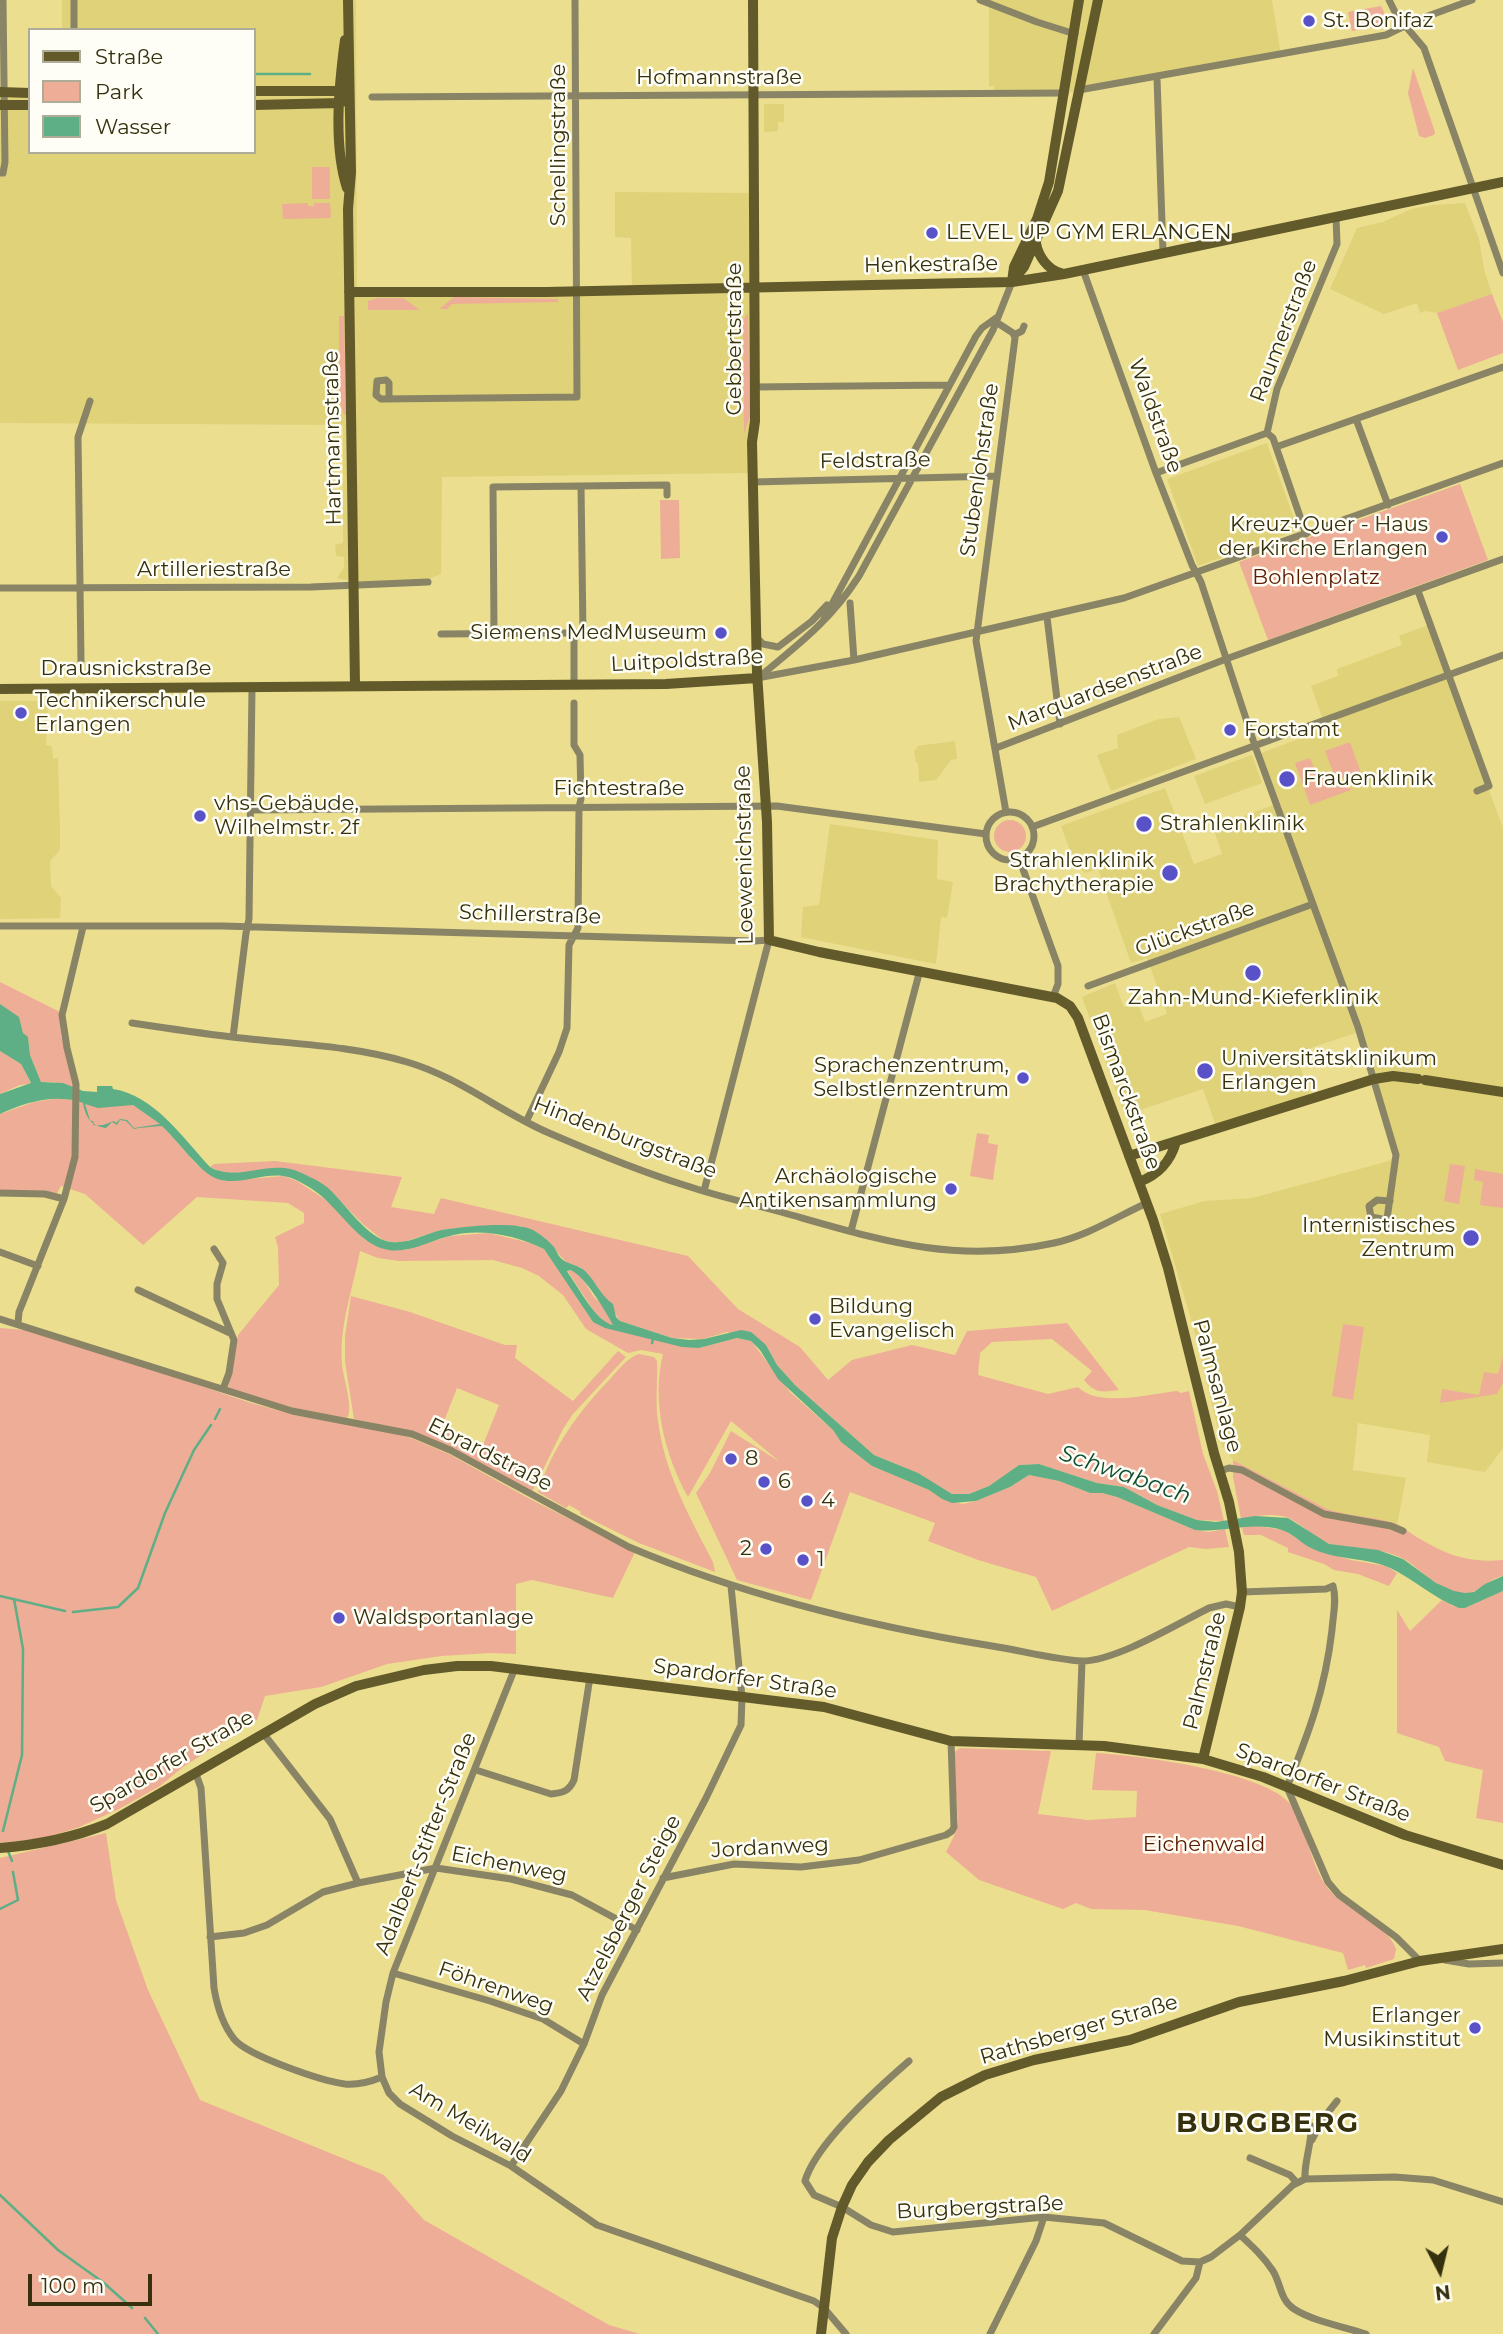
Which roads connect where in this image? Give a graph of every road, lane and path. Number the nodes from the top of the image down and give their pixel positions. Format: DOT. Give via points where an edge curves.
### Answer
graph roads {
  1 [pos="3,0"];
  2 [pos="74,0"];
  3 [pos="348,0"];
  4 [pos="575,0"];
  5 [pos="753,0"];
  6 [pos="980,0"];
  7 [pos="1079,0"];
  8 [pos="1098,0"];
  9 [pos="1389,0"];
  10 [pos="1472,0"];
  11 [pos="1406,27"];
  12 [pos="74,28"];
  13 [pos="348,33"];
  14 [pos="1074,34"];
  15 [pos="1070,64"];
  16 [pos="1084,66"];
  17 [pos="1157,78"];
  18 [pos="1079,90"];
  19 [pos="256,91"];
  20 [pos="341,91"];
  21 [pos="2,92"];
  22 [pos="28,93"];
  23 [pos="1065,93"];
  24 [pos="753,95"];
  25 [pos="576,96"];
  26 [pos="351,97"];
  27 [pos="372,97"];
  28 [pos="340,103"];
  29 [pos="2,105"];
  30 [pos="28,105"];
  31 [pos="256,105"];
  32 [pos="0,173"];
  33 [pos="1503,182"];
  34 [pos="1473,188"];
  35 [pos="348,191"];
  36 [pos="1336,217"];
  37 [pos="1036,243"];
  38 [pos="1163,253"];
  39 [pos="1083,270"];
  40 [pos="1503,273"];
  41 [pos="1064,274"];
  42 [pos="1012,282"];
  43 [pos="755,288"];
  44 [pos="577,290"];
  45 [pos="349,292"];
  46 [pos="996,320"];
  47 [pos="1024,326"];
  48 [pos="1014,335"];
  49 [pos="1503,367"];
  50 [pos="949,385"];
  51 [pos="754,387"];
  52 [pos="389,398"];
  53 [pos="90,401"];
  54 [pos="1356,419"];
  55 [pos="1267,433"];
  56 [pos="1276,447"];
  57 [pos="1503,463"];
  58 [pos="1156,473"];
  59 [pos="997,476"];
  60 [pos="900,478"];
  61 [pos="912,478"];
  62 [pos="753,482"];
  63 [pos="581,486"];
  64 [pos="667,495"];
  65 [pos="1388,505"];
  66 [pos="1307,534"];
  67 [pos="1503,559"];
  68 [pos="1196,574"];
  69 [pos="428,582"];
  70 [pos="844,582"];
  71 [pos="354,585"];
  72 [pos="79,587"];
  73 [pos="852,587"];
  74 [pos="0,588"];
  75 [pos="1418,591"];
  76 [pos="835,597"];
  77 [pos="850,603"];
  78 [pos="1047,617"];
  79 [pos="820,626"];
  80 [pos="977,631"];
  81 [pos="682,632"];
  82 [pos="494,633"];
  83 [pos="578,633"];
  84 [pos="441,634"];
  85 [pos="757,637"];
  86 [pos="1503,655"];
  87 [pos="1226,659"];
  88 [pos="854,660"];
  89 [pos="81,661"];
  90 [pos="1448,675"];
  91 [pos="757,678"];
  92 [pos="574,684"];
  93 [pos="355,685"];
  94 [pos="252,687"];
  95 [pos="0,689"];
  96 [pos="574,703"];
  97 [pos="1060,724"];
  98 [pos="1255,746"];
  99 [pos="996,748"];
  100 [pos="1477,791"];
  101 [pos="766,806"];
  102 [pos="579,807"];
  103 [pos="250,810"];
  104 [pos="1006,812"];
  105 [pos="1032,827"];
  106 [pos="986,834"];
  107 [pos="1019,858"];
  108 [pos="1313,904"];
  109 [pos="0,926"];
  110 [pos="83,927"];
  111 [pos="247,927"];
  112 [pos="575,936"];
  113 [pos="769,940"];
  114 [pos="920,970"];
  115 [pos="1088,986"];
  116 [pos="1053,997"];
  117 [pos="132,1023"];
  118 [pos="233,1037"];
  119 [pos="1374,1079"];
  120 [pos="1503,1093"];
  121 [pos="526,1122"];
  122 [pos="1176,1142"];
  123 [pos="1129,1156"];
  124 [pos="1139,1182"];
  125 [pos="704,1191"];
  126 [pos="0,1193"];
  127 [pos="1145,1198"];
  128 [pos="64,1199"];
  129 [pos="1390,1201"];
  130 [pos="851,1231"];
  131 [pos="214,1249"];
  132 [pos="0,1252"];
  133 [pos="38,1266"];
  134 [pos="138,1290"];
  135 [pos="0,1319"];
  136 [pos="18,1323"];
  137 [pos="230,1334"];
  138 [pos="223,1389"];
  139 [pos="1220,1471"];
  140 [pos="1404,1531"];
  141 [pos="731,1586"];
  142 [pos="1242,1592"];
  143 [pos="1240,1607"];
  144 [pos="1082,1661"];
  145 [pos="515,1668"];
  146 [pos="590,1678"];
  147 [pos="742,1697"];
  148 [pos="262,1733"];
  149 [pos="951,1741"];
  150 [pos="1079,1744"];
  151 [pos="1203,1759"];
  152 [pos="476,1770"];
  153 [pos="196,1774"];
  154 [pos="1287,1787"];
  155 [pos="0,1848"];
  156 [pos="1503,1865"];
  157 [pos="436,1868"];
  158 [pos="663,1878"];
  159 [pos="358,1883"];
  160 [pos="637,1930"];
  161 [pos="210,1937"];
  162 [pos="1503,1949"];
  163 [pos="1437,1958"];
  164 [pos="1420,1961"];
  165 [pos="1503,1963"];
  166 [pos="393,1973"];
  167 [pos="584,2044"];
  168 [pos="909,2061"];
  169 [pos="382,2077"];
  170 [pos="1337,2101"];
  171 [pos="1311,2126"];
  172 [pos="1312,2140"];
  173 [pos="1250,2158"];
  174 [pos="511,2166"];
  175 [pos="1301,2181"];
  176 [pos="1503,2202"];
  177 [pos="842,2207"];
  178 [pos="1044,2217"];
  179 [pos="1240,2235"];
  180 [pos="1200,2262"];
  181 [pos="824,2308"];
  182 [pos="821,2334"];
  183 [pos="846,2334"];
  184 [pos="990,2334"];
  185 [pos="1154,2334"];
  186 [pos="1366,2334"];
  1 -- 21 [label="street"];
  2 -- 12 [label="street"];
  3 -- 13 [label="street, Hartmannstraße"];
  4 -- 25 [label="street, Schellingstraße"];
  5 -- 24 [label="street, Gebbertstraße"];
  6 -- 14 [label="street"];
  7 -- 14 [label="street"];
  8 -- 16 [label="street"];
  9 -- 11 [label="street"];
  10 -- 11 [label="street"];
  11 -- 17 [label="street" via="1387,35"];
  11 -- 34 [label="street" via="1424,48"];
  13 -- 20 [label="street, Hartmannstraße"];
  13 -- 26 [label="street, Hartmannstraße"];
  14 -- 15 [label="street"];
  15 -- 16 [label="street" via="1077,71"];
  15 -- 23 [label="street"];
  16 -- 18 [label="street"];
  17 -- 18 [label="street"];
  17 -- 38 [label="street"];
  18 -- 37 [label="street" via="1058,191"];
  19 -- 20 [label="street"];
  20 -- 26 [label="street"];
  20 -- 28 [label="street, Hartmannstraße"];
  21 -- 22 [label="street"];
  21 -- 29 [label="street"];
  23 -- 24 [label="street, Hofmannstraße"];
  23 -- 42 [label="street" via="1049,182"];
  24 -- 25 [label="street, Hofmannstraße"];
  24 -- 43 [label="street, Gebbertstraße"];
  25 -- 27 [label="street, Hofmannstraße"];
  25 -- 44 [label="street, Schellingstraße"];
  26 -- 28 [label="street"];
  26 -- 35 [label="street, Hartmannstraße"];
  28 -- 31 [label="street"];
  28 -- 35 [label="street, Hartmannstraße" via="342,170"];
  29 -- 30 [label="street"];
  29 -- 32 [label="street" via="5,162"];
  33 -- 34 [label="street, Henkestraße"];
  34 -- 36 [label="street, Henkestraße"];
  34 -- 40 [label="street"];
  35 -- 45 [label="street, Hartmannstraße"];
  36 -- 38 [label="street, Henkestraße"];
  36 -- 55 [label="street, Raumerstraße" via="1337,244 1277,389"];
  37 -- 41 [label="street" via="1052,270"];
  37 -- 42 [label="street"];
  38 -- 39 [label="street, Henkestraße"];
  39 -- 41 [label="street, Henkestraße"];
  39 -- 58 [label="street, Waldstraße"];
  41 -- 42 [label="street, Henkestraße"];
  42 -- 43 [label="street, Henkestraße"];
  42 -- 46 [label="street"];
  43 -- 44 [label="street, Henkestraße"];
  43 -- 51 [label="street, Gebbertstraße"];
  44 -- 45 [label="street, Henkestraße"];
  44 -- 52 [label="street, Schellingstraße" via="577,397"];
  45 -- 71 [label="street, Hartmannstraße"];
  46 -- 48 [label="street"];
  46 -- 50 [label="street" via="976,336"];
  46 -- 61 [label="street"];
  47 -- 48 [label="street"];
  48 -- 59 [label="street, Stubenlohstraße"];
  49 -- 54 [label="street"];
  50 -- 51 [label="street"];
  50 -- 60 [label="street"];
  51 -- 62 [label="street, Gebbertstraße"];
  53 -- 72 [label="street" via="78,437"];
  54 -- 56 [label="street"];
  54 -- 65 [label="street"];
  55 -- 56 [label="street, Raumerstraße"];
  55 -- 58 [label="street"];
  56 -- 66 [label="street, Raumerstraße"];
  57 -- 65 [label="street"];
  58 -- 68 [label="street, Waldstraße"];
  59 -- 61 [label="street, Feldstraße"];
  59 -- 80 [label="street, Stubenlohstraße"];
  60 -- 61 [label="street, Feldstraße"];
  60 -- 62 [label="street, Feldstraße"];
  60 -- 70 [label="street"];
  61 -- 73 [label="street"];
  62 -- 85 [label="street, Gebbertstraße"];
  63 -- 64 [label="street" via="667,485"];
  63 -- 82 [label="street" via="493,487"];
  63 -- 83 [label="street"];
  65 -- 66 [label="street"];
  66 -- 68 [label="street"];
  67 -- 75 [label="street"];
  68 -- 78 [label="street, Luitpoldstraße"];
  68 -- 87 [label="street, Waldstraße"];
  69 -- 71 [label="street, Artilleriestraße"];
  70 -- 73 [label="street"];
  70 -- 76 [label="street"];
  71 -- 72 [label="street, Artilleriestraße"];
  71 -- 93 [label="street, Hartmannstraße"];
  72 -- 74 [label="street, Artilleriestraße"];
  72 -- 89 [label="street"];
  73 -- 79 [label="street"];
  75 -- 87 [label="street"];
  75 -- 90 [label="street"];
  76 -- 79 [label="street"];
  76 -- 85 [label="street" via="778,647 763,644"];
  77 -- 88 [label="street"];
  78 -- 80 [label="street, Luitpoldstraße"];
  78 -- 97 [label="street"];
  79 -- 91 [label="street"];
  80 -- 88 [label="street, Luitpoldstraße"];
  80 -- 99 [label="street"];
  81 -- 83 [label="street"];
  82 -- 83 [label="street"];
  82 -- 84 [label="street"];
  83 -- 92 [label="street"];
  85 -- 91 [label="street, Gebbertstraße"];
  86 -- 90 [label="street"];
  87 -- 97 [label="street, Marquardsenstraße"];
  87 -- 98 [label="street, Waldstraße"];
  88 -- 91 [label="street, Luitpoldstraße"];
  90 -- 98 [label="street"];
  90 -- 100 [label="street" via="1489,786"];
  91 -- 92 [label="street, Luitpoldstraße"];
  91 -- 101 [label="street, Loewenichstraße"];
  92 -- 93 [label="street, Luitpoldstraße"];
  93 -- 94 [label="street, Luitpoldstraße"];
  94 -- 95 [label="street, Drausnickstraße"];
  94 -- 103 [label="street"];
  96 -- 102 [label="street"];
  97 -- 99 [label="street, Marquardsenstraße"];
  98 -- 105 [label="street"];
  98 -- 108 [label="street, Waldstraße"];
  99 -- 104 [label="street"];
  101 -- 102 [label="street, Fichtestraße"];
  101 -- 106 [label="street, Fichtestraße"];
  101 -- 113 [label="street, Loewenichstraße"];
  102 -- 103 [label="street, Fichtestraße"];
  102 -- 112 [label="street"];
  103 -- 111 [label="street"];
  104 -- 105 [label="street" via="1021,815"];
  104 -- 106 [label="street" via="991,821"];
  105 -- 107 [label="street" via="1031,846"];
  106 -- 107 [label="street" via="995,854"];
  107 -- 116 [label="street" via="1058,967"];
  108 -- 115 [label="street, Glückstraße"];
  108 -- 119 [label="street, Waldstraße"];
  109 -- 110 [label="street, Schillerstraße"];
  110 -- 111 [label="street, Schillerstraße"];
  110 -- 128 [label="street" via="62,1015 77,1104 75,1157"];
  111 -- 112 [label="street, Schillerstraße"];
  111 -- 118 [label="street"];
  112 -- 113 [label="street, Schillerstraße"];
  112 -- 121 [label="street" via="569,944 567,1028"];
  113 -- 114 [label="street, Schillerstraße"];
  113 -- 125 [label="street, Loewenichstraße"];
  114 -- 116 [label="street, Schillerstraße"];
  114 -- 130 [label="street"];
  116 -- 123 [label="street, Bismarckstraße" via="1067,1002 1078,1017"];
  117 -- 118 [label="street, Hindenburgstraße"];
  118 -- 121 [label="street, Hindenburgstraße" via="294,1042 408,1062 449,1078"];
  119 -- 120 [label="street" via="1393,1076"];
  119 -- 122 [label="street"];
  119 -- 129 [label="street, Waldstraße" via="1396,1156"];
  121 -- 125 [label="street, Hindenburgstraße"];
  122 -- 123 [label="street"];
  122 -- 124 [label="street" via="1172,1157 1154,1177"];
  123 -- 124 [label="street, Bismarckstraße"];
  124 -- 127 [label="street, Bismarckstraße"];
  125 -- 130 [label="street, Hindenburgstraße"];
  126 -- 128 [label="street"];
  127 -- 130 [label="street, Hindenburgstraße" via="1085,1233 1026,1248 942,1251"];
  127 -- 139 [label="street, Palmsanlage" via="1168,1268"];
  128 -- 133 [label="street"];
  129 -- 129 [label="street, Waldstraße" via="1386,1223 1371,1217 1369,1206 1377,1200"];
  131 -- 137 [label="street" via="223,1263 217,1299"];
  132 -- 133 [label="street"];
  133 -- 136 [label="street"];
  134 -- 137 [label="street"];
  135 -- 136 [label="street, Ebrardstraße"];
  136 -- 138 [label="street, Ebrardstraße"];
  137 -- 138 [label="street" via="234,1340"];
  138 -- 141 [label="street, Ebrardstraße" via="292,1411 421,1438 629,1547"];
  139 -- 140 [label="street" via="1242,1470 1328,1515"];
  139 -- 142 [label="street, Palmsanlage" via="1238,1545"];
  141 -- 144 [label="street, Ebrardstraße" via="842,1617"];
  141 -- 147 [label="street"];
  142 -- 143 [label="street, Palmstraße"];
  142 -- 154 [label="street" via="1333,1586 1326,1678"];
  143 -- 144 [label="street, Ebrardstraße" via="1209,1608 1111,1655"];
  143 -- 151 [label="street, Palmstraße"];
  144 -- 150 [label="street"];
  145 -- 146 [label="street, Spardorfer Straße"];
  145 -- 148 [label="street, Spardorfer Straße" via="457,1666 390,1676 315,1704"];
  145 -- 152 [label="street, Adalbert-Stifter-Straße"];
  146 -- 147 [label="street, Spardorfer Straße"];
  146 -- 152 [label="street" via="570,1788 551,1794"];
  147 -- 149 [label="street, Spardorfer Straße" via="824,1707"];
  147 -- 158 [label="street, Atzelsberger Steige" via="741,1725"];
  148 -- 153 [label="street, Spardorfer Straße"];
  148 -- 159 [label="street" via="330,1819"];
  149 -- 150 [label="street, Spardorfer Straße"];
  149 -- 158 [label="street, Jordanweg" via="954,1826 946,1835 859,1860 801,1867 734,1864"];
  150 -- 151 [label="street, Spardorfer Straße"];
  151 -- 154 [label="street, Spardorfer Straße"];
  152 -- 157 [label="street, Adalbert-Stifter-Straße"];
  153 -- 155 [label="street, Spardorfer Straße" via="107,1824 76,1836"];
  153 -- 161 [label="street, Am Meilwald" via="201,1788"];
  154 -- 156 [label="street, Spardorfer Straße" via="1405,1835"];
  154 -- 164 [label="street" via="1328,1882"];
  157 -- 159 [label="street, Eichenweg"];
  157 -- 160 [label="street, Eichenweg" via="511,1879 572,1895"];
  157 -- 166 [label="street, Adalbert-Stifter-Straße"];
  158 -- 160 [label="street, Atzelsberger Steige"];
  159 -- 161 [label="street, Eichenweg" via="323,1892 267,1925"];
  160 -- 167 [label="street, Atzelsberger Steige" via="602,1995"];
  161 -- 169 [label="street, Am Meilwald" via="216,1997 238,2042 252,2053 345,2084"];
  162 -- 163 [label="street, Rathsberger Straße"];
  163 -- 164 [label="street, Rathsberger Straße"];
  163 -- 165 [label="street" via="1469,1964"];
  164 -- 177 [label="street, Rathsberger Straße" via="1239,2002 1130,2040 985,2075 941,2097 908,2122 868,2162"];
  166 -- 167 [label="street, Föhrenweg" via="543,2019"];
  166 -- 169 [label="street, Adalbert-Stifter-Straße" via="379,2052"];
  167 -- 174 [label="street, Atzelsberger Steige" via="546,2116"];
  168 -- 177 [label="street, Burgbergstraße" via="835,2134 808,2169 808,2190"];
  169 -- 174 [label="street, Am Meilwald" via="400,2104"];
  170 -- 172 [label="street"];
  171 -- 172 [label="street"];
  172 -- 175 [label="street"];
  173 -- 175 [label="street"];
  174 -- 181 [label="street, Am Meilwald" via="597,2225 766,2283"];
  175 -- 176 [label="street" via="1433,2180"];
  175 -- 179 [label="street"];
  177 -- 178 [label="street, Burgbergstraße" via="893,2232"];
  177 -- 181 [label="street, Rathsberger Straße" via="832,2238"];
  178 -- 180 [label="street, Burgbergstraße" via="1104,2222 1182,2261"];
  178 -- 184 [label="street"];
  179 -- 180 [label="street"];
  179 -- 186 [label="street" via="1276,2275 1283,2298 1292,2308"];
  180 -- 185 [label="street" via="1196,2278"];
  181 -- 182 [label="street, Rathsberger Straße"];
  181 -- 183 [label="street"];
}
